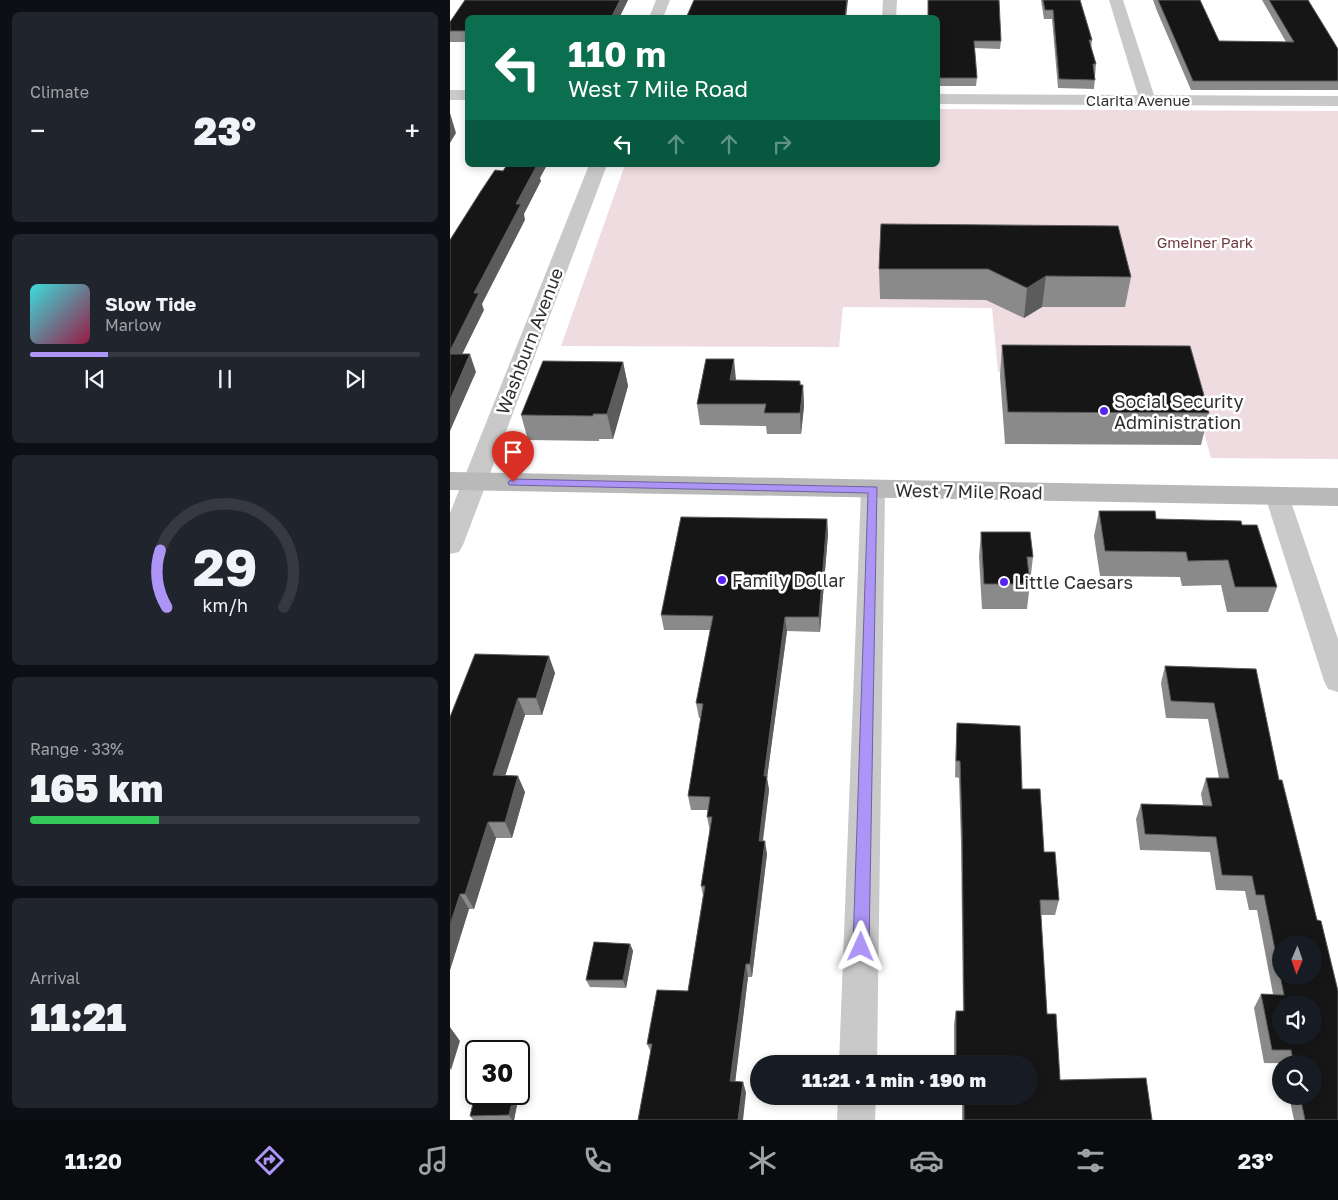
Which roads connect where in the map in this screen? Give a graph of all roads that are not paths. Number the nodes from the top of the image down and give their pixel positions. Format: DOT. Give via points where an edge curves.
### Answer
graph roads {
  1 [pos="663,0"];
  2 [pos="890,0"];
  3 [pos="1116,0"];
  4 [pos="657,15"];
  5 [pos="889,15"];
  6 [pos="450,95"];
  7 [pos="465,95"];
  8 [pos="940,99"];
  9 [pos="1148,100"];
  10 [pos="1338,101"];
  11 [pos="597,167"];
  12 [pos="462,481"];
  13 [pos="873,490"];
  14 [pos="1277,496"];
  15 [pos="1338,497"];
  16 [pos="450,544"];
  17 [pos="1338,681"];
  18 [pos="858,1055"];
  19 [pos="857,1105"];
  20 [pos="856,1120"];
  1 -- 4 [label="street"];
  2 -- 5 [label="street"];
  3 -- 9 [label="street"];
  6 -- 7 [label="street"];
  8 -- 9 [label="street, Clarita Avenue"];
  9 -- 10 [label="street, Clarita Avenue"];
  11 -- 12 [label="street, Washburn Avenue"];
  12 -- 13 [label="main road, West 7 Mile Road"];
  12 -- 16 [label="street, Washburn Avenue"];
  13 -- 14 [label="main road, West 7 Mile Road"];
  13 -- 18 [label="street"];
  14 -- 15 [label="main road, West 7 Mile Road"];
  14 -- 17 [label="street"];
  19 -- 20 [label="street"];
}
